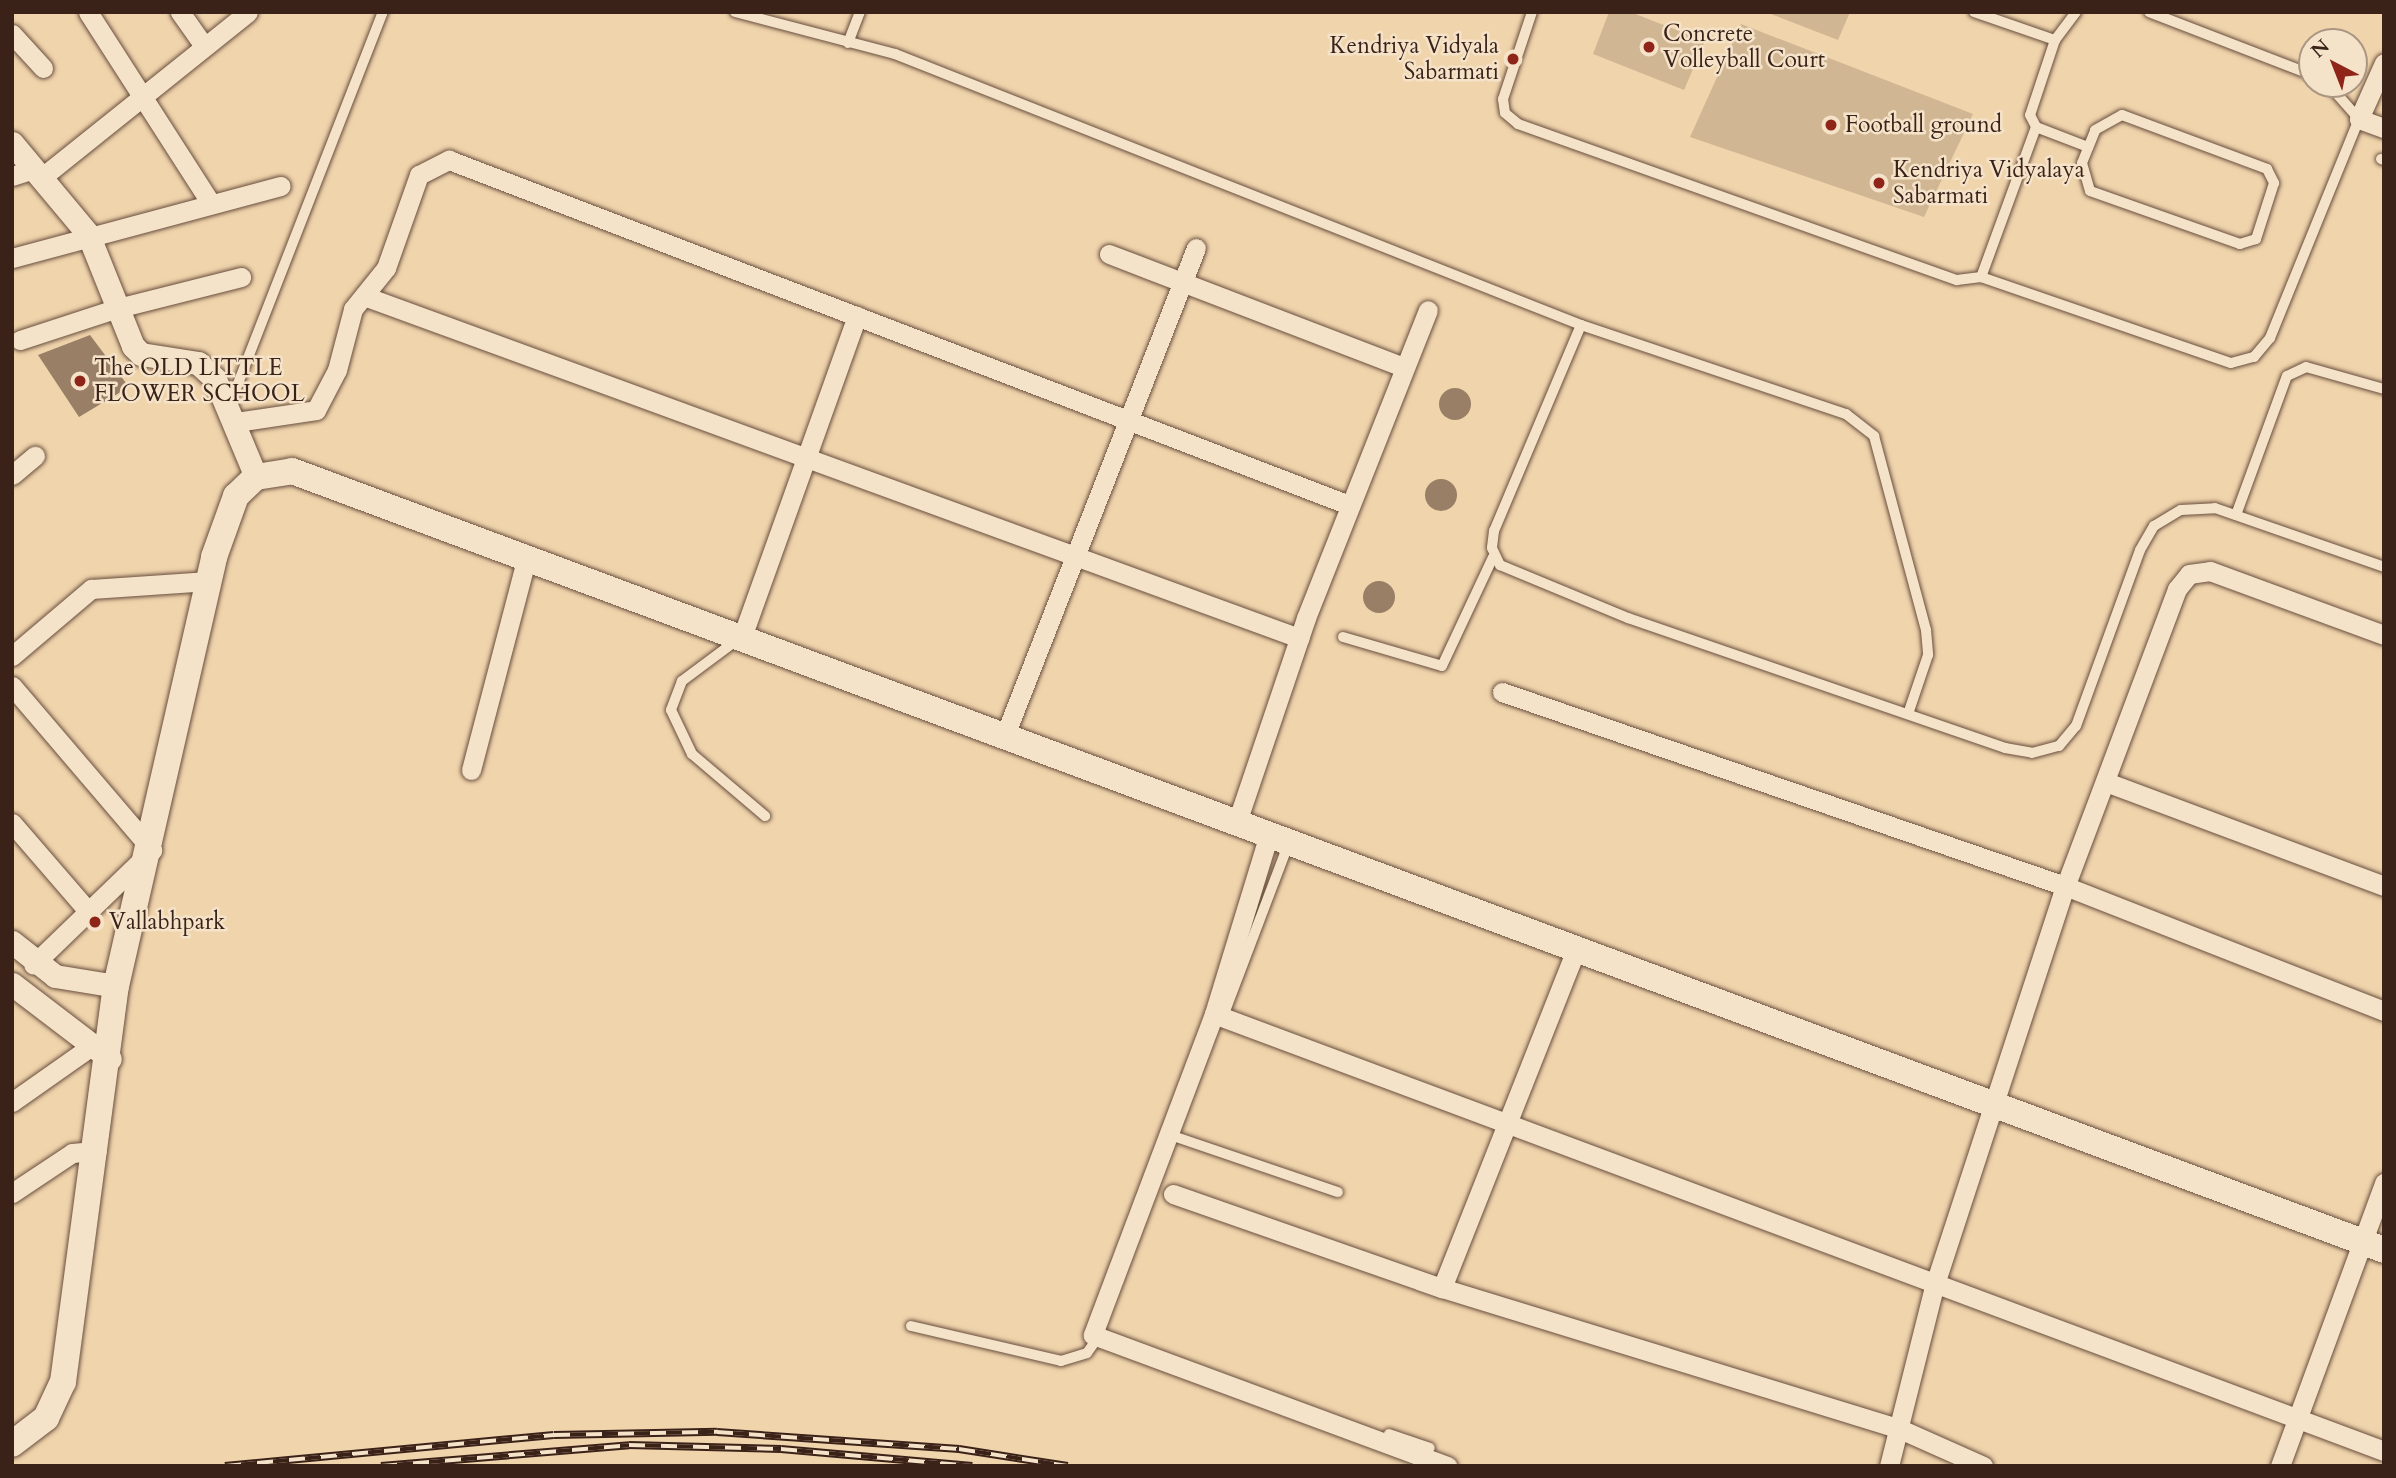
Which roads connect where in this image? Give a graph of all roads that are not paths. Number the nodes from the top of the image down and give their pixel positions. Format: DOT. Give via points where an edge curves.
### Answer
graph roads {
  1 [pos="88,12"];
  2 [pos="180,12"];
  3 [pos="248,12"];
  4 [pos="383,12"];
  5 [pos="735,12"];
  6 [pos="860,12"];
  7 [pos="1532,12"];
  8 [pos="1974,12"];
  9 [pos="2076,12"];
  10 [pos="2148,12"];
  11 [pos="12,34"];
  12 [pos="2054,40"];
  13 [pos="848,43"];
  14 [pos="204,46"];
  15 [pos="2384,63"];
  16 [pos="43,68"];
  17 [pos="2298,70"];
  18 [pos="140,96"];
  19 [pos="2340,98"];
  20 [pos="2359,119"];
  21 [pos="2036,127"];
  22 [pos="2384,128"];
  23 [pos="12,144"];
  24 [pos="2088,147"];
  25 [pos="29,174"];
  26 [pos="280,186"];
  27 [pos="210,202"];
  28 [pos="88,234"];
  29 [pos="1196,248"];
  30 [pos="1109,254"];
  31 [pos="12,258"];
  32 [pos="241,277"];
  33 [pos="1980,277"];
  34 [pos="1181,282"];
  35 [pos="364,296"];
  36 [pos="118,308"];
  37 [pos="1428,310"];
  38 [pos="857,316"];
  39 [pos="1581,325"];
  40 [pos="20,340"];
  41 [pos="1403,367"];
  42 [pos="2384,389"];
  43 [pos="232,413"];
  44 [pos="1127,420"];
  45 [pos="35,456"];
  46 [pos="805,461"];
  47 [pos="12,475"];
  48 [pos="256,477"];
  49 [pos="1349,505"];
  50 [pos="2236,515"];
  51 [pos="527,557"];
  52 [pos="1075,557"];
  53 [pos="1493,557"];
  54 [pos="2384,567"];
  55 [pos="209,581"];
  56 [pos="2384,635"];
  57 [pos="742,637"];
  58 [pos="1343,637"];
  59 [pos="1299,638"];
  60 [pos="12,656"];
  61 [pos="12,686"];
  62 [pos="1502,692"];
  63 [pos="1908,714"];
  64 [pos="1005,735"];
  65 [pos="471,771"];
  66 [pos="2106,782"];
  67 [pos="765,816"];
  68 [pos="1237,822"];
  69 [pos="12,823"];
  70 [pos="1279,838"];
  71 [pos="152,850"];
  72 [pos="2384,886"];
  73 [pos="2065,887"];
  74 [pos="87,910"];
  75 [pos="12,942"];
  76 [pos="1576,948"];
  77 [pos="33,965"];
  78 [pos="12,984"];
  79 [pos="116,986"];
  80 [pos="2384,1012"];
  81 [pos="1218,1016"];
  82 [pos="102,1052"];
  83 [pos="12,1102"];
  84 [pos="1996,1102"];
  85 [pos="1507,1129"];
  86 [pos="1176,1137"];
  87 [pos="97,1151"];
  88 [pos="2384,1183"];
  89 [pos="1338,1192"];
  90 [pos="12,1193"];
  91 [pos="1173,1195"];
  92 [pos="2372,1246"];
  93 [pos="1934,1287"];
  94 [pos="1442,1288"];
  95 [pos="911,1325"];
  96 [pos="1100,1335"];
  97 [pos="2297,1417"];
  98 [pos="1900,1429"];
  99 [pos="12,1444"];
  100 [pos="1430,1448"];
  101 [pos="2382,1454"];
  102 [pos="1448,1466"];
  103 [pos="1889,1466"];
  104 [pos="1983,1466"];
  105 [pos="2280,1466"];
  1 -- 18 [label="street"];
  2 -- 14 [label="street"];
  3 -- 14 [label="street"];
  4 -- 43 [label="lane"];
  5 -- 13 [label="lane"];
  6 -- 13 [label="lane"];
  7 -- 33 [label="lane" via="1503,100 1505,113 1518,124 1957,280"];
  8 -- 12 [label="lane"];
  9 -- 12 [label="lane"];
  10 -- 17 [label="lane"];
  11 -- 16 [label="street"];
  12 -- 21 [label="lane" via="2030,115"];
  13 -- 39 [label="lane" via="895,54"];
  14 -- 18 [label="street"];
  15 -- 20 [label="street"];
  18 -- 25 [label="street"];
  18 -- 27 [label="street"];
  19 -- 20 [label="lane"];
  20 -- 22 [label="street"];
  20 -- 33 [label="lane" via="2281,315 2254,357 2208,360"];
  21 -- 24 [label="lane"];
  21 -- 33 [label="lane"];
  23 -- 25 [label="street"];
  24 -- 24 [label="lane" via="2104,120 2122,115 2250,159 2274,183 2265,222 2256,239 2239,244 2106,199 2081,178"];
  25 -- 28 [label="street"];
  26 -- 27 [label="street"];
  27 -- 28 [label="street"];
  28 -- 31 [label="street"];
  28 -- 36 [label="street"];
  29 -- 34 [label="street"];
  30 -- 34 [label="street"];
  32 -- 36 [label="street"];
  34 -- 41 [label="street"];
  34 -- 44 [label="street"];
  35 -- 38 [label="street" via="386,268 419,175 449,160"];
  35 -- 43 [label="street" via="353,309 337,370 316,410"];
  35 -- 46 [label="street"];
  36 -- 40 [label="street"];
  36 -- 43 [label="street" via="141,354 198,363"];
  37 -- 41 [label="street"];
  38 -- 44 [label="street"];
  38 -- 46 [label="street"];
  39 -- 53 [label="lane" via="1494,531"];
  39 -- 63 [label="lane" via="1846,414 1874,436 1926,630 1928,654"];
  41 -- 49 [label="street"];
  42 -- 50 [label="lane" via="2306,367 2287,376"];
  43 -- 48 [label="street"];
  44 -- 49 [label="street"];
  44 -- 52 [label="street"];
  45 -- 47 [label="street"];
  46 -- 52 [label="street"];
  46 -- 57 [label="street"];
  48 -- 51 [label="main road" via="292,471"];
  48 -- 55 [label="main road" via="236,496"];
  49 -- 59 [label="street"];
  50 -- 54 [label="lane"];
  50 -- 63 [label="lane" via="2215,508 2182,510 2154,526 2140,550 2095,687 2059,746 2032,753"];
  51 -- 57 [label="main road"];
  51 -- 65 [label="street"];
  52 -- 59 [label="street"];
  52 -- 64 [label="street"];
  53 -- 58 [label="lane" via="1442,666"];
  53 -- 63 [label="lane" via="1510,572 1628,618"];
  55 -- 60 [label="street" via="91,589"];
  55 -- 71 [label="main road"];
  56 -- 66 [label="street" via="2210,571 2189,574 2177,589"];
  57 -- 64 [label="main road"];
  57 -- 67 [label="lane" via="682,681 671,710 692,754"];
  59 -- 68 [label="street"];
  61 -- 71 [label="street"];
  62 -- 73 [label="street"];
  64 -- 68 [label="main road"];
  66 -- 72 [label="street"];
  66 -- 73 [label="street"];
  68 -- 70 [label="main road"];
  69 -- 74 [label="street"];
  70 -- 76 [label="main road"];
  70 -- 81 [label="street"];
  71 -- 74 [label="street"];
  71 -- 79 [label="main road"];
  73 -- 80 [label="street"];
  73 -- 84 [label="street"];
  74 -- 77 [label="street"];
  75 -- 77 [label="street"];
  76 -- 84 [label="main road"];
  76 -- 85 [label="street"];
  77 -- 79 [label="street" via="55,976"];
  78 -- 82 [label="street"];
  79 -- 82 [label="main road"];
  81 -- 85 [label="street"];
  81 -- 86 [label="lane"];
  81 -- 96 [label="street" via="1093,1335"];
  82 -- 83 [label="street"];
  82 -- 87 [label="main road"];
  84 -- 92 [label="main road"];
  84 -- 93 [label="street"];
  85 -- 93 [label="street"];
  85 -- 94 [label="street"];
  86 -- 89 [label="lane"];
  86 -- 96 [label="lane"];
  87 -- 90 [label="street" via="72,1153"];
  87 -- 99 [label="main road" via="64,1382 46,1418"];
  88 -- 92 [label="street"];
  91 -- 94 [label="street"];
  92 -- 97 [label="street"];
  93 -- 97 [label="street"];
  93 -- 98 [label="street"];
  94 -- 98 [label="street"];
  95 -- 96 [label="lane" via="1061,1362 1087,1353"];
  96 -- 100 [label="lane"];
  96 -- 102 [label="street"];
  97 -- 101 [label="street"];
  97 -- 105 [label="street"];
  98 -- 103 [label="street"];
  98 -- 104 [label="street"];
}
